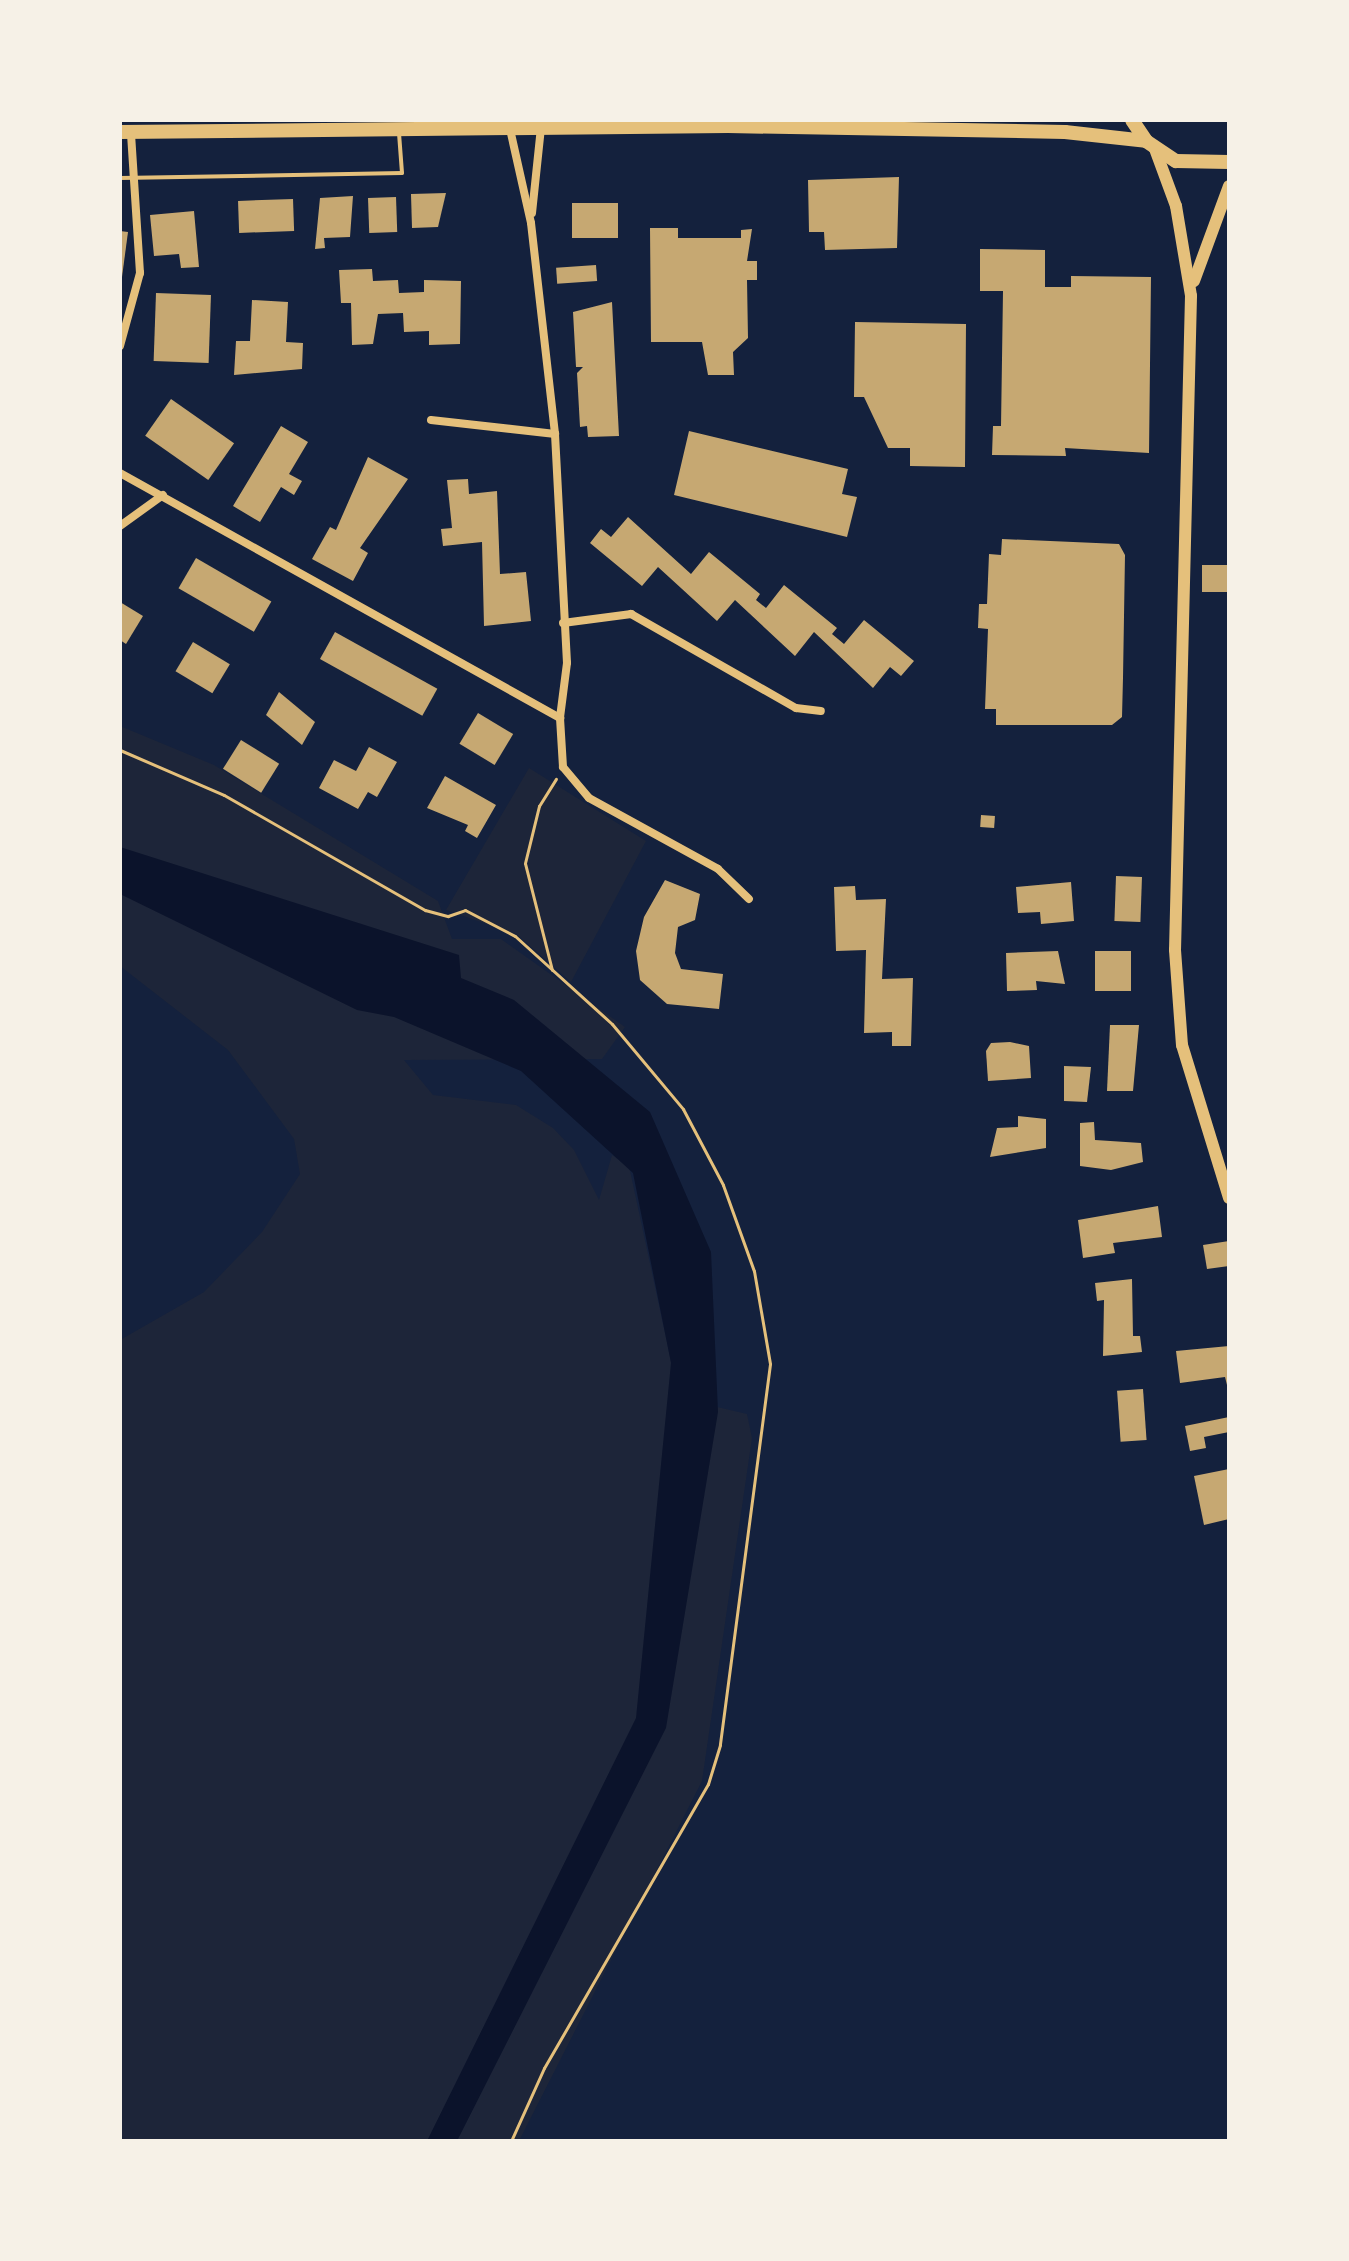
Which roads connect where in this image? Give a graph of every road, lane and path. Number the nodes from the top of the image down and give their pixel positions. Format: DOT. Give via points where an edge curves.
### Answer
graph roads {
  1 [pos="568,120"];
  2 [pos="704,120"];
  3 [pos="1013,120"];
  4 [pos="1132,120"];
  5 [pos="624,123"];
  6 [pos="728,126"];
  7 [pos="540,128"];
  8 [pos="510,129"];
  9 [pos="975,129"];
  10 [pos="399,130"];
  11 [pos="125,132"];
  12 [pos="1151,145"];
  13 [pos="1229,162"];
  14 [pos="120,178"];
  15 [pos="134,178"];
  16 [pos="1229,186"];
  17 [pos="531,223"];
  18 [pos="1191,296"];
  19 [pos="120,346"];
  20 [pos="431,420"];
  21 [pos="555,434"];
  22 [pos="120,473"];
  23 [pos="163,495"];
  24 [pos="120,526"];
  25 [pos="563,623"];
  26 [pos="821,711"];
  27 [pos="560,718"];
  28 [pos="120,750"];
  29 [pos="563,767"];
  30 [pos="749,899"];
  31 [pos="552,970"];
  32 [pos="1229,1198"];
  33 [pos="511,2141"];
  1 -- 7 [label="street"];
  2 -- 6 [label="street"];
  3 -- 9 [label="main road"];
  4 -- 12 [label="main road"];
  5 -- 6 [label="main road"];
  5 -- 7 [label="main road"];
  6 -- 9 [label="main road"];
  7 -- 8 [label="main road"];
  7 -- 17 [label="street"];
  8 -- 10 [label="main road"];
  8 -- 17 [label="street"];
  9 -- 12 [label="main road"];
  10 -- 11 [label="main road"];
  10 -- 15 [label="lane" via="402,173"];
  11 -- 15 [label="street"];
  12 -- 13 [label="main road" via="1199,166"];
  12 -- 18 [label="main road" via="1179,218"];
  14 -- 15 [label="lane"];
  15 -- 19 [label="street" via="140,273"];
  16 -- 18 [label="main road"];
  17 -- 21 [label="street"];
  18 -- 32 [label="main road" via="1175,950 1185,1058"];
  20 -- 21 [label="street"];
  21 -- 25 [label="street"];
  22 -- 23 [label="street"];
  23 -- 24 [label="street"];
  23 -- 27 [label="street" via="304,581"];
  25 -- 26 [label="street" via="631,614 796,708"];
  25 -- 27 [label="street"];
  27 -- 29 [label="street"];
  28 -- 31 [label="path" via="224,795 425,910 448,916 465,910 515,936"];
  29 -- 30 [label="street" via="589,798 718,869"];
  29 -- 31 [label="path" via="539,806 525,863"];
  31 -- 33 [label="path" via="612,1024 683,1109 723,1185 754,1271 770,1364 720,1745 708,1784 544,2068"];
}
